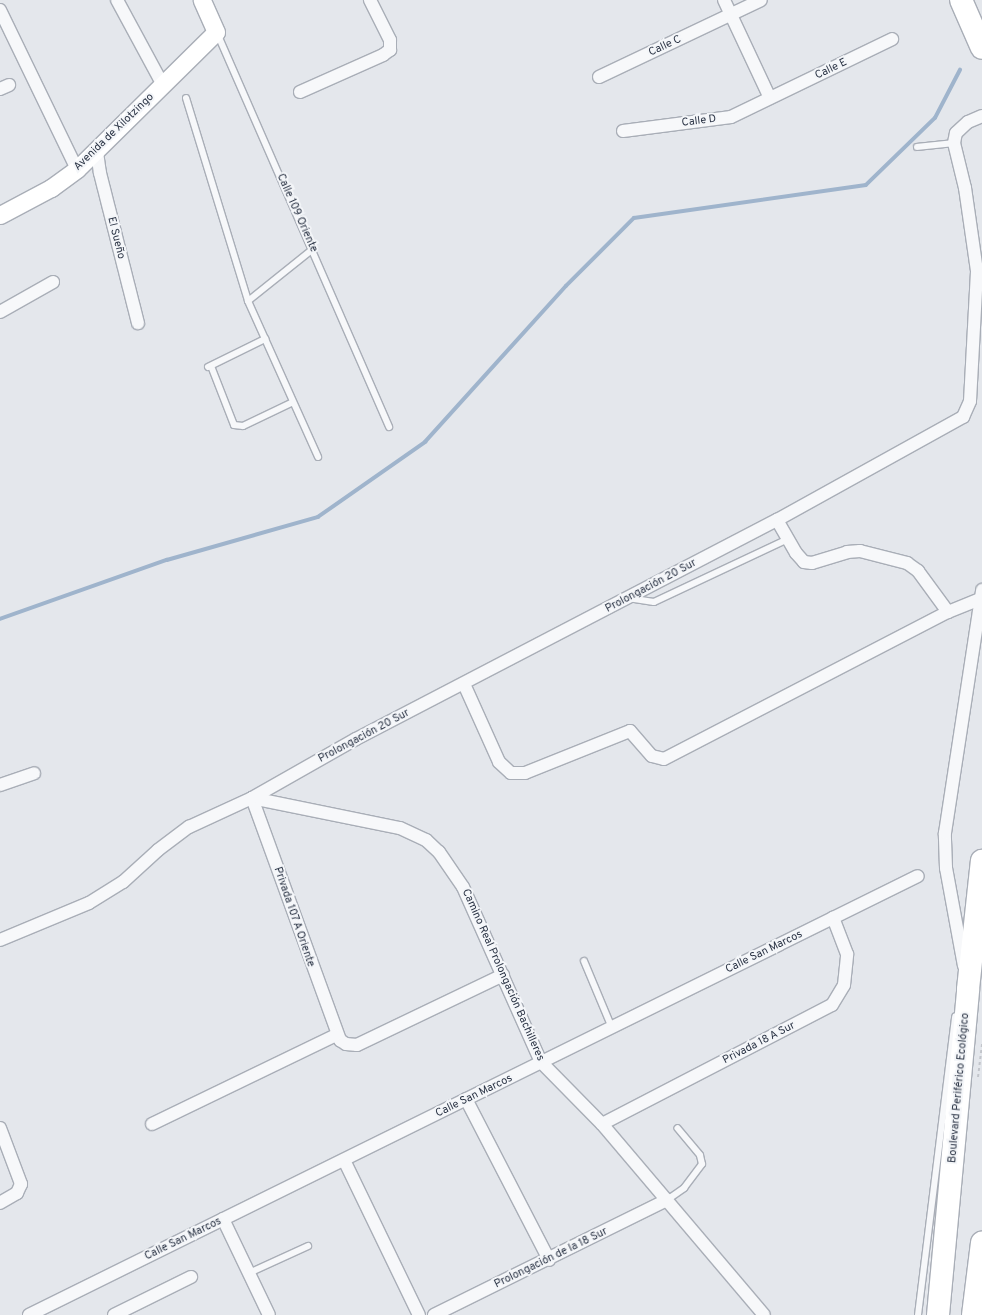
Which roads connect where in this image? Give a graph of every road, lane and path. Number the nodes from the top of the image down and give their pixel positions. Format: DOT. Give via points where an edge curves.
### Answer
graph roads {
  1 [pos="117,0"];
  2 [pos="202,0"];
  3 [pos="370,0"];
  4 [pos="724,0"];
  5 [pos="761,0"];
  6 [pos="961,0"];
  7 [pos="0,10"];
  8 [pos="730,14"];
  9 [pos="216,32"];
  10 [pos="892,39"];
  11 [pos="982,48"];
  12 [pos="599,77"];
  13 [pos="162,85"];
  14 [pos="300,92"];
  15 [pos="186,98"];
  16 [pos="770,98"];
  17 [pos="982,116"];
  18 [pos="623,131"];
  19 [pos="954,143"];
  20 [pos="917,147"];
  21 [pos="97,152"];
  22 [pos="77,169"];
  23 [pos="0,215"];
  24 [pos="313,249"];
  25 [pos="53,282"];
  26 [pos="248,301"];
  27 [pos="0,312"];
  28 [pos="138,324"];
  29 [pos="265,339"];
  30 [pos="294,402"];
  31 [pos="389,427"];
  32 [pos="318,457"];
  33 [pos="777,520"];
  34 [pos="788,540"];
  35 [pos="981,595"];
  36 [pos="627,598"];
  37 [pos="948,612"];
  38 [pos="464,684"];
  39 [pos="34,773"];
  40 [pos="0,785"];
  41 [pos="252,798"];
  42 [pos="982,862"];
  43 [pos="918,876"];
  44 [pos="833,918"];
  45 [pos="0,940"];
  46 [pos="962,955"];
  47 [pos="584,961"];
  48 [pos="503,975"];
  49 [pos="964,980"];
  50 [pos="955,1010"];
  51 [pos="612,1028"];
  52 [pos="336,1035"];
  53 [pos="541,1062"];
  54 [pos="466,1100"];
  55 [pos="152,1124"];
  56 [pos="602,1124"];
  57 [pos="0,1128"];
  58 [pos="677,1128"];
  59 [pos="344,1160"];
  60 [pos="667,1200"];
  61 [pos="0,1203"];
  62 [pos="223,1219"];
  63 [pos="982,1243"];
  64 [pos="308,1246"];
  65 [pos="549,1260"];
  66 [pos="249,1273"];
  67 [pos="191,1277"];
  68 [pos="29,1315"];
  69 [pos="114,1315"];
  70 [pos="269,1315"];
  71 [pos="419,1315"];
  72 [pos="434,1315"];
  73 [pos="764,1315"];
  74 [pos="918,1315"];
  75 [pos="938,1315"];
  76 [pos="973,1315"];
  1 -- 13 [label="street"];
  2 -- 9 [label="street, Calle 109 Oriente"];
  3 -- 14 [label="street" via="390,40 390,50"];
  4 -- 8 [label="street"];
  5 -- 8 [label="street, Calle C"];
  6 -- 11 [label="highway"];
  7 -- 22 [label="street"];
  8 -- 12 [label="street, Calle C"];
  8 -- 16 [label="street"];
  9 -- 13 [label="street, Avenida de Xilotzingo"];
  9 -- 24 [label="lane, Calle 109 Oriente"];
  10 -- 16 [label="street, Calle E"];
  13 -- 21 [label="street, Avenida de Xilotzingo"];
  15 -- 26 [label="lane"];
  16 -- 18 [label="street, Calle D" via="731,117"];
  17 -- 19 [label="street" via="968,122 956,133"];
  19 -- 20 [label="lane"];
  19 -- 33 [label="street, Prolongación 20 Sur" via="965,188 977,271 968,410 964,417"];
  21 -- 22 [label="street, Avenida de Xilotzingo"];
  21 -- 28 [label="street, El Sueño"];
  22 -- 23 [label="street, Avenida de Xilotzingo" via="51,188"];
  24 -- 26 [label="lane"];
  24 -- 31 [label="lane, Calle 109 Oriente"];
  25 -- 27 [label="street"];
  26 -- 29 [label="lane"];
  29 -- 30 [label="lane"];
  29 -- 30 [label="lane" via="209,366 234,426 243,426"];
  30 -- 32 [label="lane"];
  33 -- 34 [label="street"];
  33 -- 36 [label="street, Prolongación 20 Sur"];
  34 -- 36 [label="lane" via="654,602"];
  34 -- 37 [label="street" via="804,562 812,563 847,552 860,552 907,563 926,581"];
  35 -- 37 [label="street"];
  35 -- 46 [label="street" via="945,833 946,868"];
  36 -- 38 [label="street, Prolongación 20 Sur"];
  37 -- 38 [label="street" via="664,759 652,756 630,731 525,774 511,773 499,762"];
  38 -- 41 [label="street, Prolongación 20 Sur" via="356,739"];
  39 -- 40 [label="street"];
  41 -- 45 [label="street, Prolongación 20 Sur" via="189,828 158,850 123,882 89,903"];
  41 -- 48 [label="street, Camino Real Prolongación Bachilleres" via="400,828 426,840 449,864 459,881"];
  41 -- 52 [label="street, Privada 107 A Oriente"];
  42 -- 49 [label="highway, Boulevard Periférico Ecológico"];
  43 -- 44 [label="street, Calle San Marcos"];
  44 -- 51 [label="street, Calle San Marcos"];
  44 -- 56 [label="street, Privada 18 A Sur" via="847,954 844,985 832,1005"];
  46 -- 49 [label="street"];
  46 -- 49 [label="lane"];
  47 -- 51 [label="lane"];
  48 -- 52 [label="street" via="357,1046 346,1044"];
  48 -- 53 [label="street, Camino Real Prolongación Bachilleres"];
  49 -- 75 [label="highway, Boulevard Periférico Ecológico"];
  50 -- 74 [label="lane"];
  51 -- 53 [label="street, Calle San Marcos"];
  52 -- 55 [label="street"];
  53 -- 54 [label="street, Calle San Marcos"];
  53 -- 56 [label="street, Camino Real Prolongación Bachilleres"];
  54 -- 59 [label="street, Calle San Marcos"];
  54 -- 65 [label="street"];
  56 -- 60 [label="street, Camino Real Prolongación Bachilleres"];
  57 -- 61 [label="street" via="21,1184 17,1193"];
  58 -- 60 [label="lane" via="700,1155 702,1164 684,1188"];
  59 -- 62 [label="street, Calle San Marcos"];
  59 -- 71 [label="street"];
  60 -- 65 [label="street, Prolongación de la 18 Sur"];
  60 -- 73 [label="street, Camino Real Prolongación Bachilleres"];
  62 -- 66 [label="street"];
  62 -- 68 [label="street, Calle San Marcos"];
  63 -- 76 [label="highway"];
  64 -- 66 [label="lane"];
  65 -- 72 [label="street, Prolongación de la 18 Sur"];
  66 -- 70 [label="street"];
  67 -- 69 [label="street"];
}
